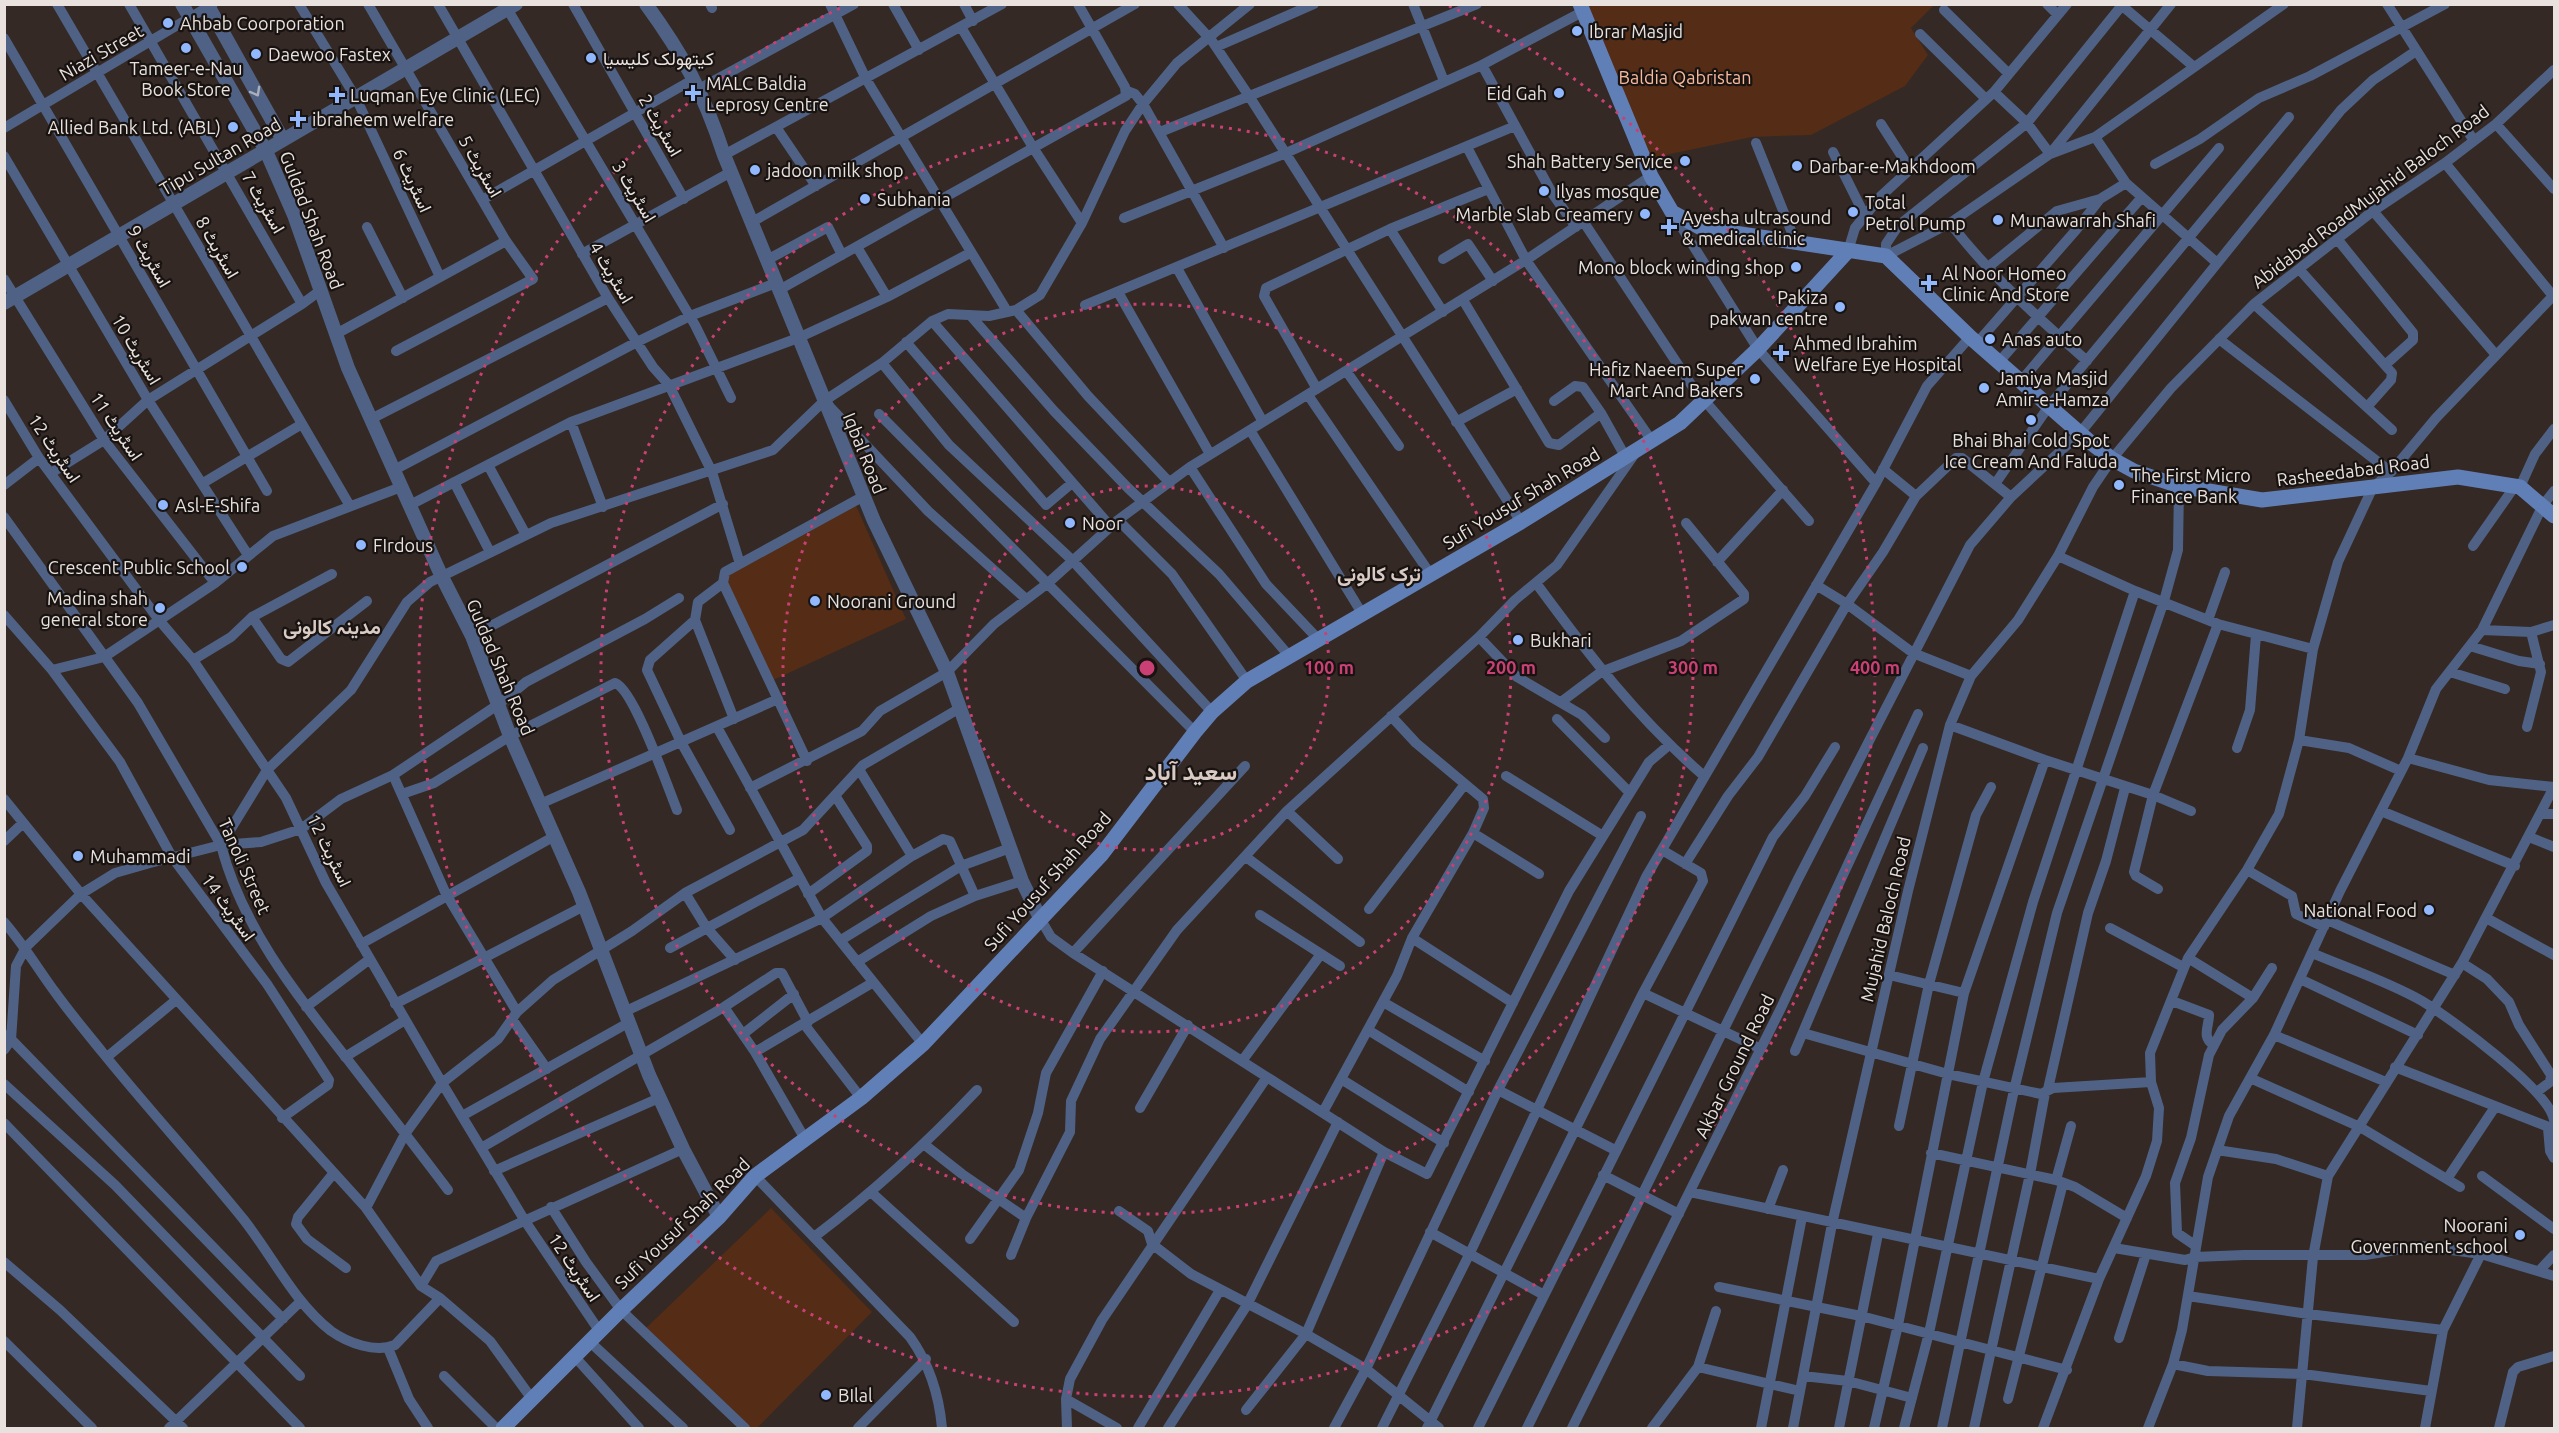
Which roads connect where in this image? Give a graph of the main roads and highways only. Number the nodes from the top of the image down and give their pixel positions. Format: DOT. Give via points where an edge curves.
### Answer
graph roads {
  1 [pos="1582,8"];
  2 [pos="1848,250"];
  3 [pos="2549,511"];
  4 [pos="504,1428"];
  1 -- 2 [label="main road" via="1651,176 1672,212 1701,228"];
  2 -- 3 [label="main road, Rasheedabad Road" via="1886,256 2020,381 2112,459 2134,471 2179,486 2262,500 2458,477 2518,487"];
  2 -- 4 [label="main road, Sufi Yousuf Shah Road" via="1758,349 1680,423 1521,522 1247,681 1194,732 1102,854 923,1044 861,1098 755,1176 719,1217"];
}
